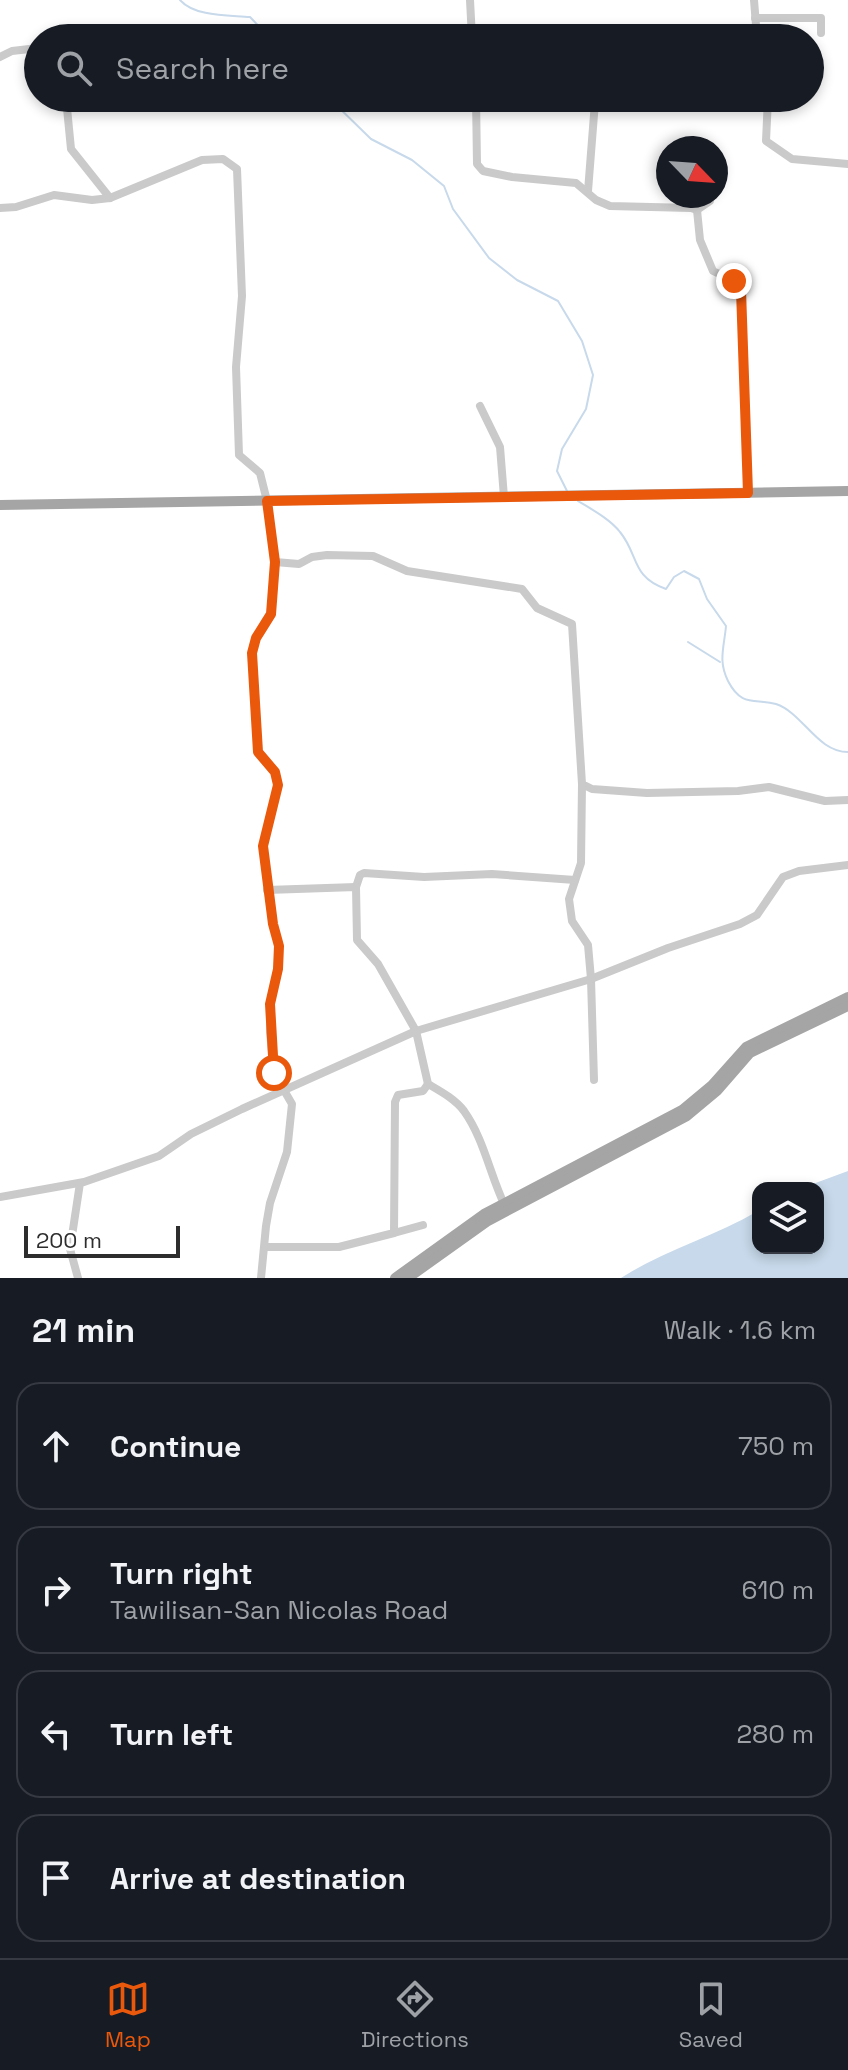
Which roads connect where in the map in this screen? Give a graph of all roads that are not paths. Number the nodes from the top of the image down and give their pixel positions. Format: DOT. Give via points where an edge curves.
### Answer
graph roads {
  1 [pos="470,0"];
  2 [pos="754,0"];
  3 [pos="755,18"];
  4 [pos="471,24"];
  5 [pos="756,24"];
  6 [pos="821,24"];
  7 [pos="24,50"];
  8 [pos="0,57"];
  9 [pos="67,112"];
  10 [pos="477,112"];
  11 [pos="594,112"];
  12 [pos="767,112"];
  13 [pos="848,164"];
  14 [pos="588,191"];
  15 [pos="110,198"];
  16 [pos="0,208"];
  17 [pos="700,208"];
  18 [pos="697,210"];
  19 [pos="480,406"];
  20 [pos="848,491"];
  21 [pos="748,493"];
  22 [pos="504,497"];
  23 [pos="267,501"];
  24 [pos="0,505"];
  25 [pos="275,562"];
  26 [pos="582,784"];
  27 [pos="848,800"];
  28 [pos="848,865"];
  29 [pos="575,880"];
  30 [pos="356,887"];
  31 [pos="267,890"];
  32 [pos="591,979"];
  33 [pos="848,997"];
  34 [pos="848,1006"];
  35 [pos="416,1031"];
  36 [pos="594,1080"];
  37 [pos="428,1084"];
  38 [pos="283,1089"];
  39 [pos="80,1183"];
  40 [pos="0,1197"];
  41 [pos="506,1206"];
  42 [pos="423,1225"];
  43 [pos="394,1233"];
  44 [pos="265,1247"];
  45 [pos="417,1266"];
  46 [pos="78,1278"];
  47 [pos="261,1278"];
  48 [pos="395,1278"];
  49 [pos="408,1278"];
  1 -- 4 [label="street"];
  2 -- 3 [label="street"];
  3 -- 5 [label="street"];
  3 -- 6 [label="street" via="821,18"];
  7 -- 8 [label="street"];
  9 -- 15 [label="street" via="71,149"];
  10 -- 14 [label="street" via="479,169 576,183"];
  11 -- 14 [label="street"];
  12 -- 13 [label="street" via="766,141 792,159"];
  14 -- 18 [label="street" via="610,206"];
  15 -- 16 [label="street" via="54,195"];
  15 -- 23 [label="street" via="202,160 223,159 237,169 242,296 236,367 239,455 260,473"];
  17 -- 18 [label="street"];
  18 -- 21 [label="street" via="700,240 713,271 741,290"];
  19 -- 22 [label="street" via="500,447"];
  20 -- 21 [label="main road"];
  21 -- 22 [label="main road"];
  22 -- 23 [label="main road"];
  23 -- 24 [label="main road"];
  23 -- 25 [label="street"];
  25 -- 26 [label="street" via="373,556 407,571 522,589 537,608 572,624"];
  25 -- 31 [label="street" via="271,614 252,653 258,752 275,772 278,785 263,846"];
  26 -- 27 [label="street" via="647,793 769,787 808,798"];
  26 -- 29 [label="street" via="581,863"];
  28 -- 32 [label="street" via="783,877 757,915"];
  29 -- 30 [label="street" via="364,873"];
  29 -- 32 [label="street" via="569,899 572,921 588,945"];
  30 -- 31 [label="street"];
  30 -- 35 [label="street" via="357,940 378,964"];
  31 -- 38 [label="street" via="279,946 270,1032 274,1073"];
  32 -- 35 [label="street"];
  32 -- 36 [label="street"];
  33 -- 41 [label="main road" via="746,1047 676,1114"];
  34 -- 41 [label="main road" via="750,1053 717,1091 680,1121"];
  35 -- 37 [label="street"];
  35 -- 38 [label="street"];
  37 -- 41 [label="street" via="463,1111"];
  37 -- 43 [label="street" via="423,1091 398,1095 395,1102"];
  38 -- 39 [label="street" via="191,1134 159,1156"];
  38 -- 44 [label="street" via="292,1104 292,1127 270,1203"];
  39 -- 40 [label="street"];
  39 -- 46 [label="street" via="70,1249"];
  41 -- 45 [label="main road" via="466,1225"];
  42 -- 43 [label="street"];
  43 -- 44 [label="street" via="339,1247"];
  44 -- 47 [label="street"];
  45 -- 48 [label="main road"];
  45 -- 49 [label="main road"];
}
